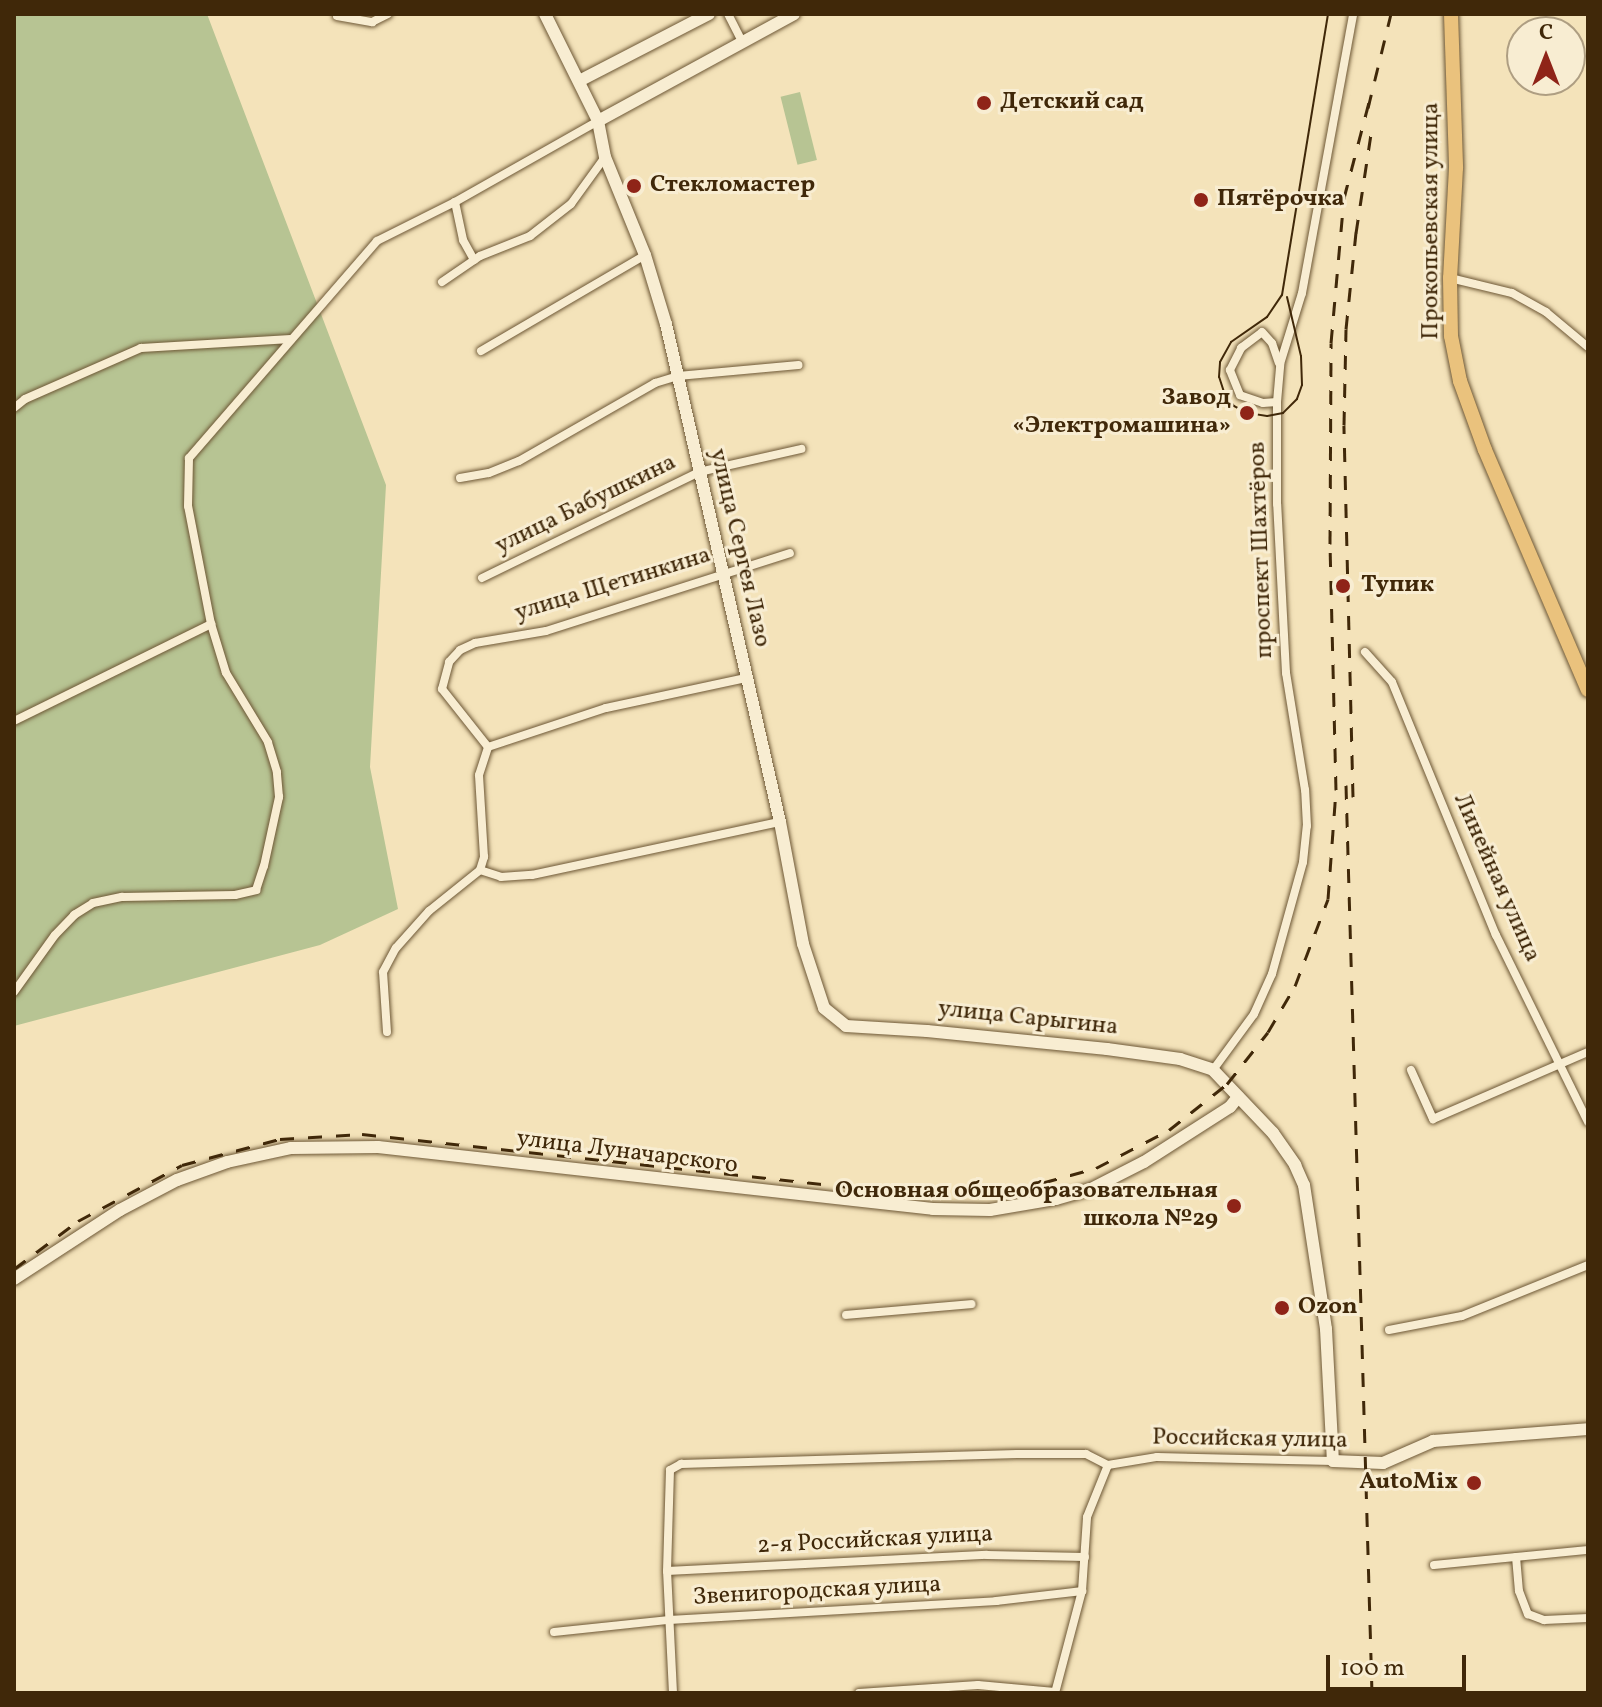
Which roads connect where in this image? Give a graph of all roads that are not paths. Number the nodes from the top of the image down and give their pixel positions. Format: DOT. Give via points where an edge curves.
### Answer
graph roads {
  1 [pos="388,14"];
  2 [pos="545,14"];
  3 [pos="709,14"];
  4 [pos="728,14"];
  5 [pos="794,14"];
  6 [pos="1353,14"];
  7 [pos="1451,14"];
  8 [pos="337,16"];
  9 [pos="742,41"];
  10 [pos="581,80"];
  11 [pos="598,121"];
  12 [pos="605,157"];
  13 [pos="455,202"];
  14 [pos="645,255"];
  15 [pos="474,260"];
  16 [pos="1450,278"];
  17 [pos="442,282"];
  18 [pos="291,339"];
  19 [pos="1588,347"];
  20 [pos="481,351"];
  21 [pos="1280,364"];
  22 [pos="799,365"];
  23 [pos="678,376"];
  24 [pos="1277,402"];
  25 [pos="14,408"];
  26 [pos="801,449"];
  27 [pos="699,472"];
  28 [pos="460,478"];
  29 [pos="790,553"];
  30 [pos="723,572"];
  31 [pos="482,578"];
  32 [pos="211,624"];
  33 [pos="1365,652"];
  34 [pos="746,678"];
  35 [pos="1587,684"];
  36 [pos="14,721"];
  37 [pos="488,747"];
  38 [pos="780,822"];
  39 [pos="480,870"];
  40 [pos="14,992"];
  41 [pos="817,992"];
  42 [pos="387,1032"];
  43 [pos="1588,1052"];
  44 [pos="1560,1064"];
  45 [pos="1213,1070"];
  46 [pos="1411,1070"];
  47 [pos="1238,1097"];
  48 [pos="1588,1122"];
  49 [pos="1588,1265"];
  50 [pos="14,1279"];
  51 [pos="972,1304"];
  52 [pos="846,1315"];
  53 [pos="1389,1330"];
  54 [pos="1588,1429"];
  55 [pos="1333,1461"];
  56 [pos="1108,1465"];
  57 [pos="1588,1550"];
  58 [pos="1085,1557"];
  59 [pos="1516,1557"];
  60 [pos="1434,1565"];
  61 [pos="667,1571"];
  62 [pos="1082,1591"];
  63 [pos="1588,1618"];
  64 [pos="669,1620"];
  65 [pos="554,1632"];
  66 [pos="1055,1692"];
  67 [pos="673,1693"];
  68 [pos="859,1693"];
  1 -- 8 [label="street" via="372,22"];
  2 -- 10 [label="main road"];
  3 -- 10 [label="main road"];
  4 -- 9 [label="street"];
  5 -- 9 [label="main road"];
  6 -- 21 [label="street, проспект Шахтёров" via="1302,293"];
  7 -- 16 [label="main road, Прокопьевская улица" via="1456,168"];
  9 -- 11 [label="main road"];
  10 -- 11 [label="main road, улица Сергея Лазо"];
  11 -- 12 [label="main road, улица Сергея Лазо"];
  11 -- 13 [label="street"];
  12 -- 14 [label="main road, улица Сергея Лазо"];
  12 -- 15 [label="street" via="571,204 530,236"];
  13 -- 15 [label="street" via="463,240"];
  13 -- 18 [label="street" via="377,241"];
  14 -- 20 [label="street"];
  14 -- 23 [label="main road, улица Сергея Лазо"];
  15 -- 17 [label="street"];
  16 -- 19 [label="street" via="1512,293 1546,312"];
  16 -- 35 [label="main road, Прокопьевская улица" via="1451,336 1460,381"];
  18 -- 25 [label="street" via="141,348"];
  18 -- 32 [label="street" via="189,458 188,506"];
  21 -- 24 [label="street, проспект Шахтёров"];
  21 -- 24 [label="street" via="1262,332 1241,348 1230,370 1240,395"];
  22 -- 23 [label="street"];
  23 -- 27 [label="main road, улица Сергея Лазо"];
  23 -- 28 [label="street" via="632,393 519,461"];
  24 -- 45 [label="street, проспект Шахтёров" via="1286,673 1307,826 1294,901 1272,974 1254,1014"];
  26 -- 27 [label="street, улица Бабушкина"];
  27 -- 30 [label="main road, улица Сергея Лазо"];
  27 -- 31 [label="street, улица Бабушкина"];
  29 -- 30 [label="street, улица Щетинкина"];
  30 -- 34 [label="main road, улица Сергея Лазо"];
  30 -- 37 [label="street, улица Щетинкина" via="546,631 460,650 442,679 447,698"];
  32 -- 36 [label="street"];
  32 -- 40 [label="street" via="226,673 268,742 277,772 275,821 256,890 93,903 55,935"];
  33 -- 44 [label="street, Линейная улица" via="1392,682 1496,935"];
  34 -- 37 [label="street" via="606,708"];
  34 -- 38 [label="main road, улица Сергея Лазо"];
  37 -- 39 [label="street" via="479,775 484,832"];
  38 -- 39 [label="street" via="532,875 501,877"];
  38 -- 41 [label="main road, улица Сергея Лазо"];
  39 -- 42 [label="street" via="429,911 396,948 383,972"];
  41 -- 45 [label="main road, улица Сарыгина" via="832,1018 846,1026 1107,1049 1180,1059"];
  43 -- 44 [label="street"];
  44 -- 46 [label="street" via="1433,1119"];
  44 -- 48 [label="street, Линейная улица"];
  45 -- 47 [label="main road"];
  47 -- 50 [label="main road, улица Луначарского" via="1144,1162 1091,1189 990,1210 917,1207 378,1147 291,1148 177,1180"];
  47 -- 55 [label="main road" via="1273,1133 1304,1185 1326,1329"];
  49 -- 53 [label="street" via="1462,1316"];
  51 -- 52 [label="street"];
  54 -- 55 [label="main road, Российская улица" via="1433,1441 1383,1463"];
  55 -- 56 [label="street, Российская улица" via="1157,1457"];
  56 -- 58 [label="street" via="1087,1517"];
  56 -- 61 [label="street, Российская улица" via="1086,1454 681,1464 670,1470"];
  57 -- 59 [label="street"];
  58 -- 61 [label="street, 2-я Российская улица" via="987,1555"];
  58 -- 62 [label="street"];
  59 -- 60 [label="street"];
  59 -- 63 [label="street" via="1519,1591 1528,1614 1544,1620"];
  61 -- 64 [label="street"];
  62 -- 64 [label="street, Звенигородская улица" via="879,1610"];
  62 -- 66 [label="street"];
  64 -- 65 [label="street, Звенигородская улица"];
  64 -- 67 [label="street"];
  66 -- 68 [label="street" via="978,1685"];
}
